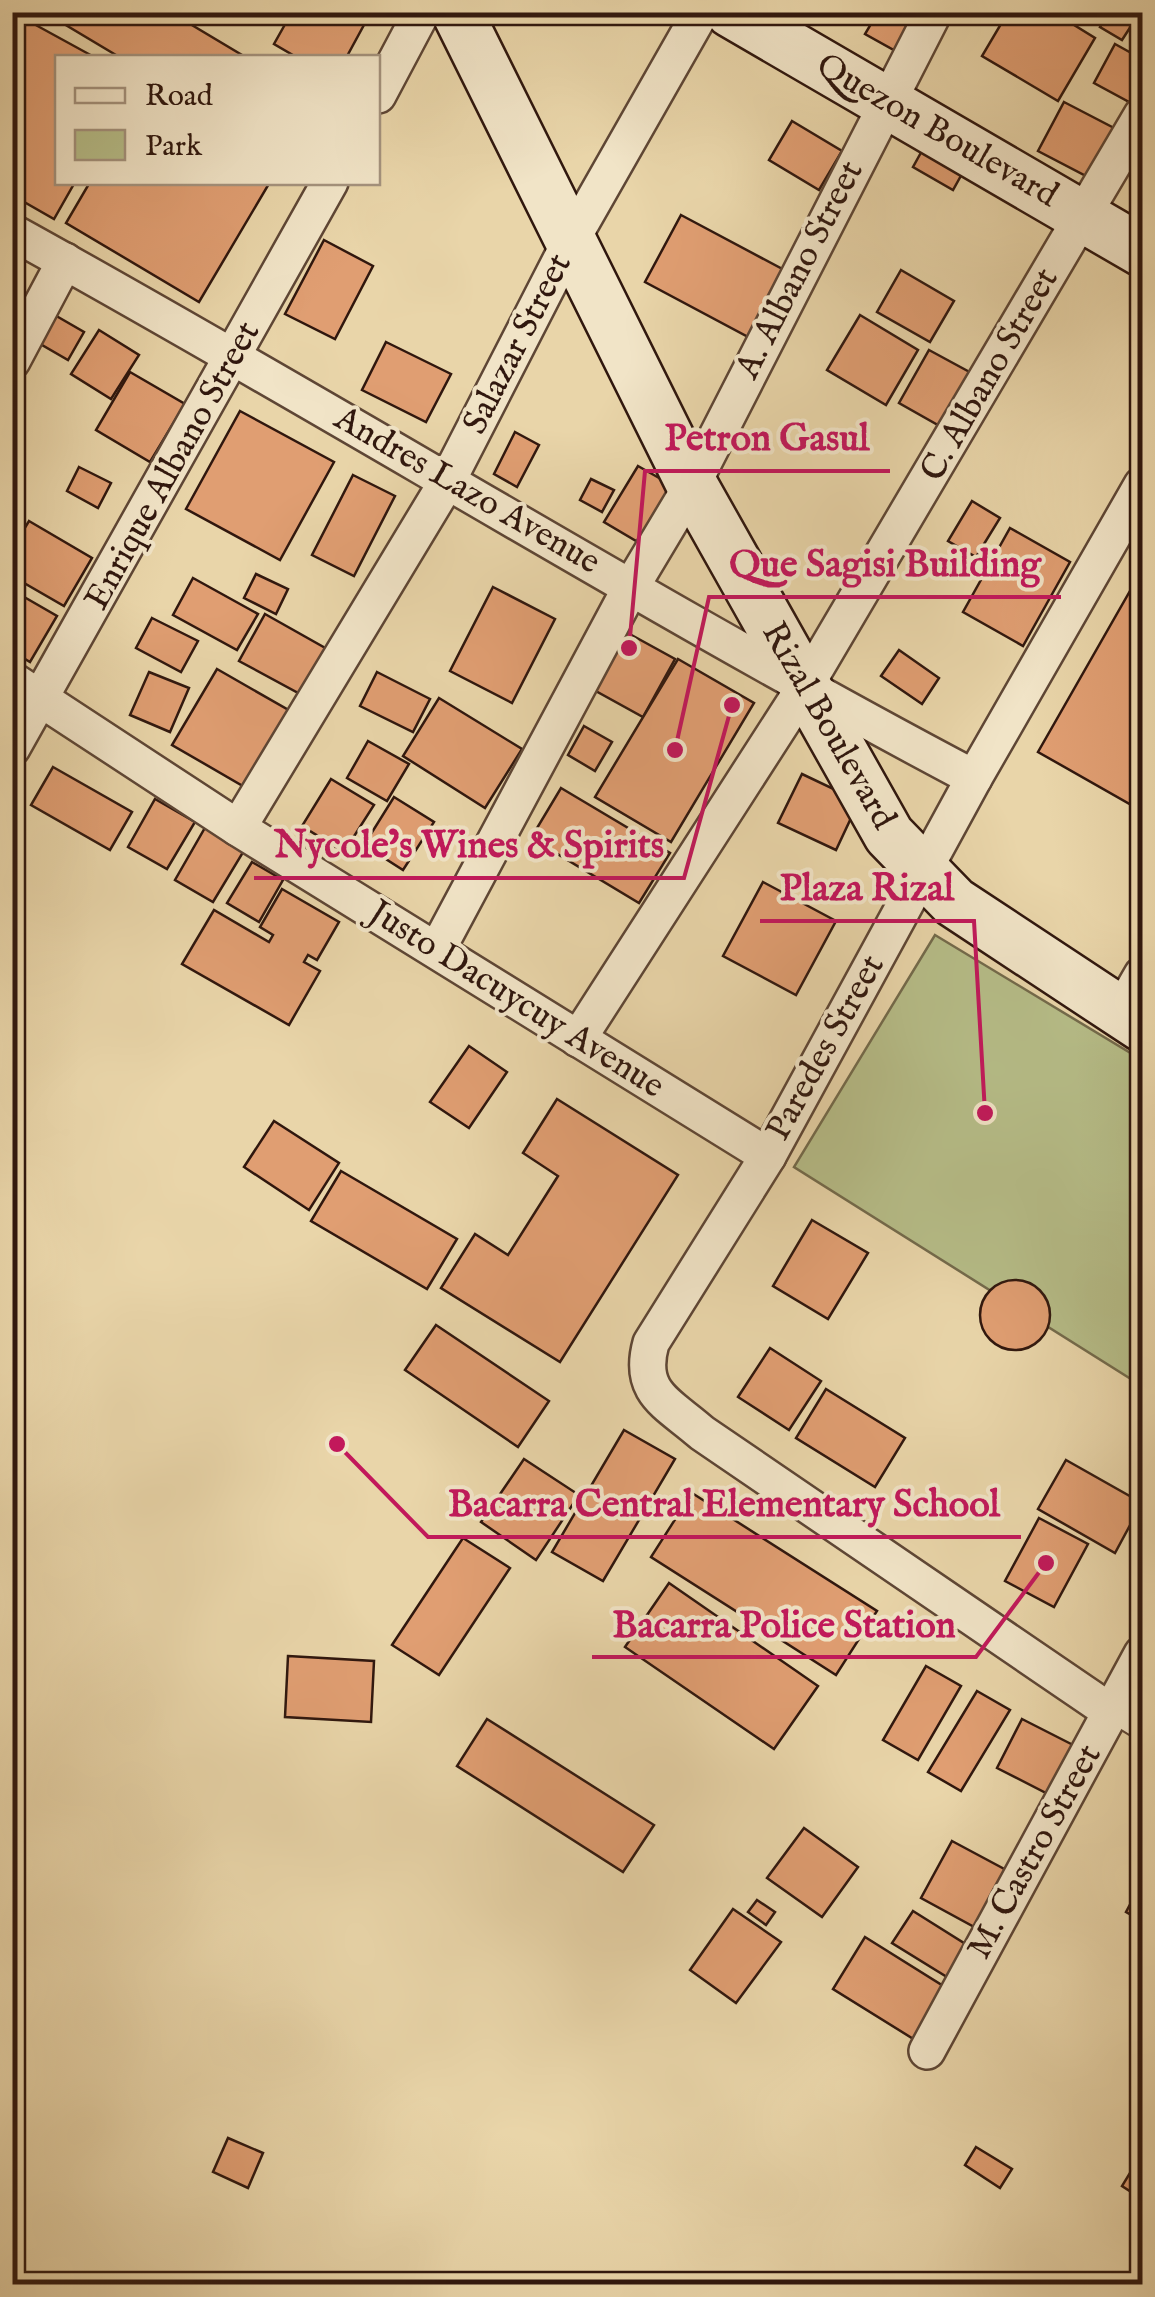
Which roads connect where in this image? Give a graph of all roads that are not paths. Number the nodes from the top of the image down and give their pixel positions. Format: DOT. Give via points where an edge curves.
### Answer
graph roads {
  1 [pos="422,12"];
  2 [pos="457,12"];
  3 [pos="701,12"];
  4 [pos="731,12"];
  5 [pos="934,12"];
  6 [pos="380,91"];
  7 [pos="887,99"];
  8 [pos="1142,115"];
  9 [pos="328,185"];
  10 [pos="1083,216"];
  11 [pos="12,232"];
  12 [pos="569,244"];
  13 [pos="1142,251"];
  14 [pos="65,261"];
  15 [pos="236,356"];
  16 [pos="12,361"];
  17 [pos="448,480"];
  18 [pos="1142,484"];
  19 [pos="692,485"];
  20 [pos="631,586"];
  21 [pos="12,680"];
  22 [pos="804,688"];
  23 [pos="42,701"];
  24 [pos="12,748"];
  25 [pos="974,778"];
  26 [pos="238,828"];
  27 [pos="922,872"];
  28 [pos="438,950"];
  29 [pos="1135,1005"];
  30 [pos="578,1039"];
  31 [pos="768,1156"];
  32 [pos="1142,1654"];
  33 [pos="1112,1712"];
  34 [pos="1142,1730"];
  35 [pos="927,2050"];
  1 -- 6 [label="street"];
  2 -- 12 [label="main road, Rizal Boulevard"];
  3 -- 12 [label="street, Salazar Street"];
  4 -- 7 [label="main road, Quezon Boulevard"];
  5 -- 7 [label="street, A. Albano Street"];
  7 -- 10 [label="main road, Quezon Boulevard"];
  7 -- 19 [label="street, A. Albano Street"];
  8 -- 10 [label="street, C. Albano Street"];
  9 -- 15 [label="street, Enrique Albano Street"];
  10 -- 13 [label="main road, Quezon Boulevard"];
  10 -- 22 [label="street, C. Albano Street"];
  11 -- 14 [label="street, Andres Lazo Avenue"];
  12 -- 17 [label="street, Salazar Street"];
  12 -- 19 [label="main road, Rizal Boulevard"];
  14 -- 15 [label="street, Andres Lazo Avenue"];
  14 -- 16 [label="street"];
  15 -- 17 [label="street, Andres Lazo Avenue"];
  15 -- 23 [label="street, Enrique Albano Street"];
  17 -- 20 [label="street, Andres Lazo Avenue"];
  17 -- 26 [label="street, Salazar Street"];
  18 -- 25 [label="street, Paredes Street"];
  19 -- 20 [label="street, A. Albano Street"];
  19 -- 22 [label="main road, Rizal Boulevard"];
  20 -- 22 [label="street, Andres Lazo Avenue"];
  20 -- 28 [label="street, A. Albano Street"];
  21 -- 23 [label="street, Justo Dacuycuy Avenue"];
  22 -- 25 [label="street, Andres Lazo Avenue"];
  22 -- 27 [label="main road, Rizal Boulevard" via="889,835"];
  22 -- 30 [label="street, C. Albano Street"];
  23 -- 24 [label="street, Enrique Albano Street"];
  23 -- 26 [label="street, Justo Dacuycuy Avenue"];
  25 -- 27 [label="street, Paredes Street"];
  26 -- 28 [label="street, Justo Dacuycuy Avenue"];
  27 -- 29 [label="main road, Rizal Boulevard" via="954,902"];
  27 -- 31 [label="street, Paredes Street"];
  28 -- 30 [label="street, Justo Dacuycuy Avenue"];
  30 -- 31 [label="street, Justo Dacuycuy Avenue"];
  31 -- 33 [label="street, Paredes Street" via="651,1343 644,1367 650,1388 702,1432"];
  32 -- 33 [label="street, M. Castro Street"];
  33 -- 34 [label="lane"];
  33 -- 35 [label="street, M. Castro Street"];
}
